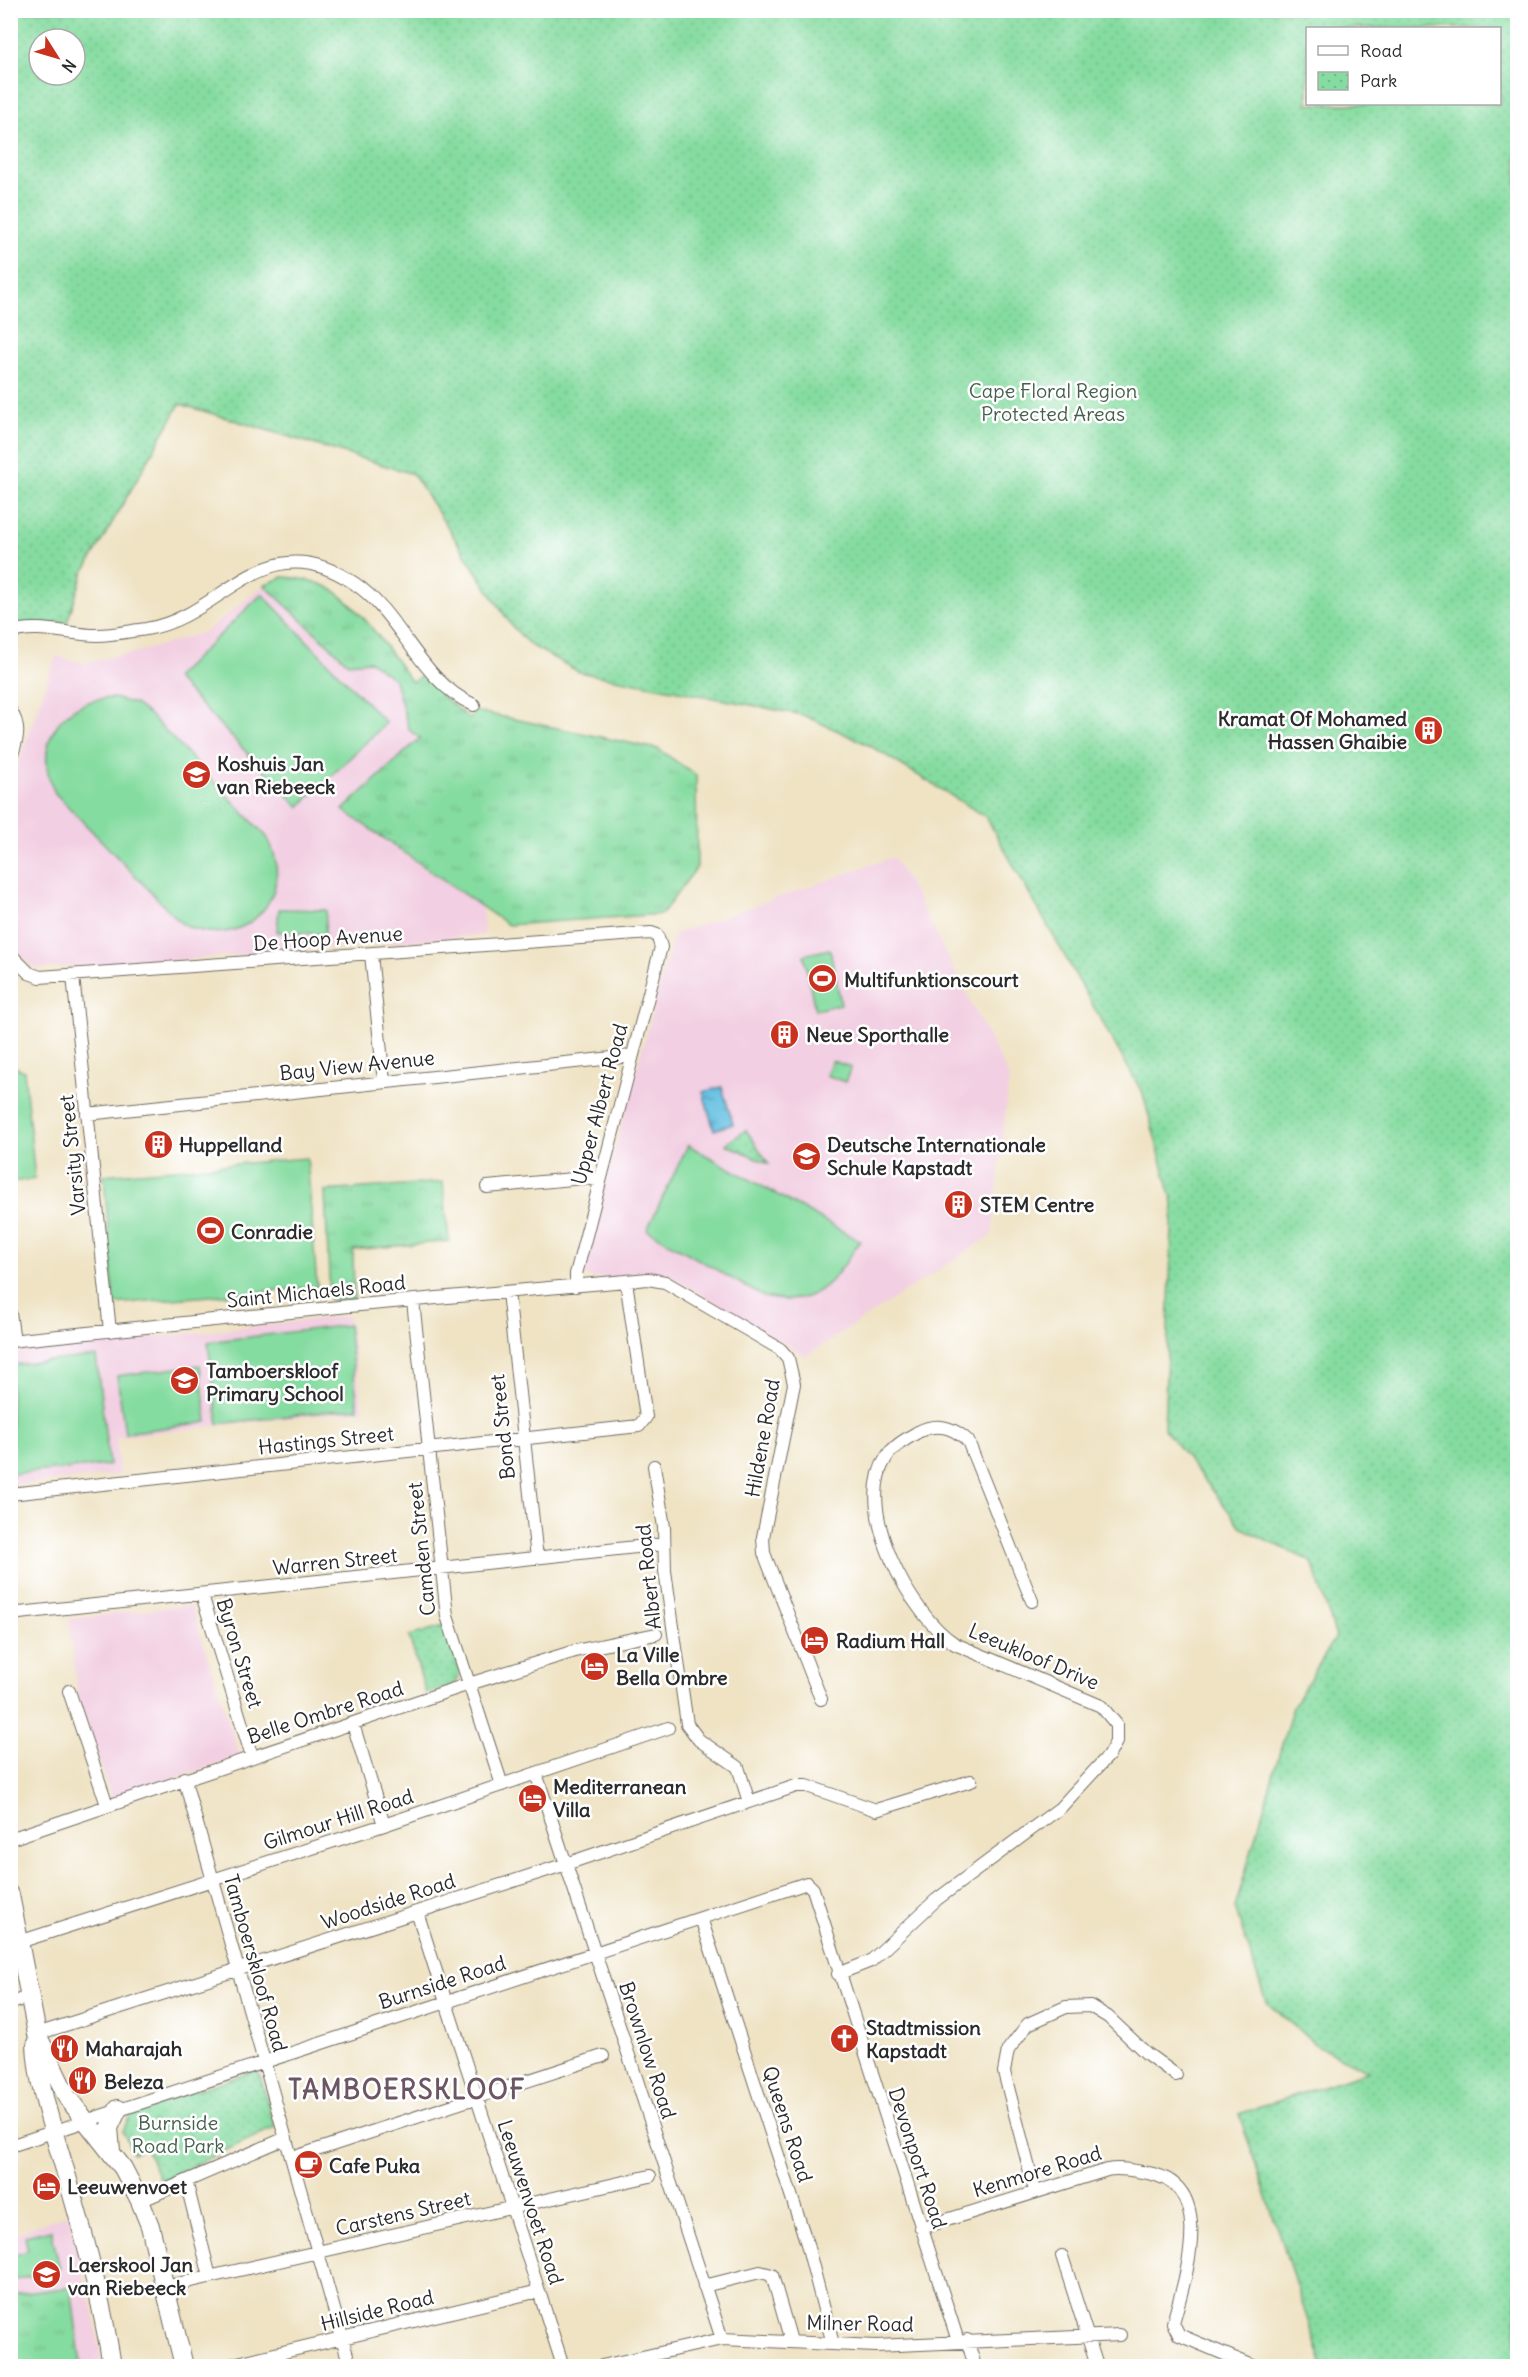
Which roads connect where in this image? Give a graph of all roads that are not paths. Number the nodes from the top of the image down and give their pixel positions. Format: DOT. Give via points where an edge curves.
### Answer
graph roads {
  1 [pos="10,633"];
  2 [pos="474,705"];
  3 [pos="10,710"];
  4 [pos="10,760"];
  5 [pos="657,935"];
  6 [pos="10,954"];
  7 [pos="371,954"];
  8 [pos="73,976"];
  9 [pos="631,1056"];
  10 [pos="384,1082"];
  11 [pos="87,1114"];
  12 [pos="598,1180"];
  13 [pos="487,1187"];
  14 [pos="626,1281"];
  15 [pos="576,1286"];
  16 [pos="508,1292"];
  17 [pos="413,1300"];
  18 [pos="10,1313"];
  19 [pos="110,1331"];
  20 [pos="12,1341"];
  21 [pos="522,1440"];
  22 [pos="429,1449"];
  23 [pos="654,1466"];
  24 [pos="10,1494"];
  25 [pos="664,1544"];
  26 [pos="537,1558"];
  27 [pos="442,1569"];
  28 [pos="202,1595"];
  29 [pos="1032,1601"];
  30 [pos="10,1614"];
  31 [pos="656,1634"];
  32 [pos="469,1684"];
  33 [pos="69,1691"];
  34 [pos="821,1699"];
  35 [pos="352,1724"];
  36 [pos="668,1728"];
  37 [pos="252,1757"];
  38 [pos="536,1773"];
  39 [pos="184,1778"];
  40 [pos="971,1780"];
  41 [pos="502,1785"];
  42 [pos="749,1802"];
  43 [pos="107,1805"];
  44 [pos="384,1825"];
  45 [pos="10,1839"];
  46 [pos="567,1863"];
  47 [pos="212,1880"];
  48 [pos="809,1884"];
  49 [pos="10,1895"];
  50 [pos="417,1912"];
  51 [pos="701,1918"];
  52 [pos="20,1942"];
  53 [pos="596,1952"];
  54 [pos="237,1971"];
  55 [pos="838,1974"];
  56 [pos="29,1996"];
  57 [pos="445,2001"];
  58 [pos="10,2004"];
  59 [pos="37,2034"];
  60 [pos="603,2056"];
  61 [pos="263,2061"];
  62 [pos="53,2069"];
  63 [pos="1176,2076"];
  64 [pos="477,2097"];
  65 [pos="118,2109"];
  66 [pos="86,2120"];
  67 [pos="53,2132"];
  68 [pos="286,2138"];
  69 [pos="10,2146"];
  70 [pos="111,2151"];
  71 [pos="292,2157"];
  72 [pos="650,2176"];
  73 [pos="186,2181"];
  74 [pos="1035,2191"];
  75 [pos="141,2201"];
  76 [pos="510,2208"];
  77 [pos="921,2228"];
  78 [pos="318,2252"];
  79 [pos="1062,2256"];
  80 [pos="210,2277"];
  81 [pos="704,2286"];
  82 [pos="165,2287"];
  83 [pos="539,2291"];
  84 [pos="1086,2335"];
  85 [pos="1120,2335"];
  86 [pos="342,2338"];
  87 [pos="722,2339"];
  88 [pos="791,2341"];
  89 [pos="963,2341"];
  90 [pos="833,2344"];
  91 [pos="112,2367"];
  92 [pos="184,2367"];
  93 [pos="225,2367"];
  94 [pos="350,2367"];
  95 [pos="563,2367"];
  96 [pos="602,2367"];
  97 [pos="975,2367"];
  98 [pos="1097,2367"];
  99 [pos="1253,2367"];
  1 -- 2 [label="street" via="25,630 105,635 165,626 183,619 256,571 281,565 308,565 335,572 366,593 446,689"];
  3 -- 4 [label="street" via="18,734"];
  5 -- 7 [label="street, De Hoop Avenue"];
  5 -- 9 [label="street, Upper Albert Road" via="661,947"];
  6 -- 8 [label="street, De Hoop Avenue" via="36,977"];
  7 -- 8 [label="street, De Hoop Avenue"];
  7 -- 10 [label="street"];
  8 -- 11 [label="street, Varsity Street"];
  9 -- 10 [label="street, Bay View Avenue"];
  9 -- 12 [label="street, Upper Albert Road"];
  10 -- 11 [label="street, Bay View Avenue"];
  11 -- 19 [label="street, Varsity Street"];
  12 -- 13 [label="street"];
  12 -- 15 [label="street, Upper Albert Road" via="575,1276"];
  14 -- 15 [label="street, Saint Michaels Road"];
  14 -- 21 [label="street, Hastings Street" via="644,1423"];
  14 -- 34 [label="street, Hildene Road" via="665,1282 780,1349 788,1358 794,1384 764,1553"];
  15 -- 16 [label="street, Saint Michaels Road"];
  16 -- 17 [label="street, Saint Michaels Road"];
  16 -- 21 [label="street, Bond Street"];
  17 -- 19 [label="street, Saint Michaels Road"];
  17 -- 22 [label="street, Camden Street"];
  18 -- 20 [label="street"];
  19 -- 20 [label="street, Saint Michaels Road"];
  21 -- 22 [label="street, Hastings Street"];
  21 -- 26 [label="street, Bond Street"];
  22 -- 24 [label="street, Hastings Street"];
  22 -- 27 [label="street, Camden Street"];
  23 -- 25 [label="street, Albert Road"];
  25 -- 26 [label="street, Warren Street"];
  25 -- 42 [label="street, Albert Road" via="687,1724 699,1740 738,1767"];
  26 -- 27 [label="street, Warren Street"];
  27 -- 28 [label="street, Warren Street"];
  27 -- 32 [label="street, Camden Street" via="447,1616"];
  28 -- 30 [label="street, Warren Street"];
  28 -- 37 [label="street, Byron Street"];
  29 -- 55 [label="street, Leeukloof Drive" via="968,1441 956,1431 937,1426 921,1430 895,1447 885,1458 878,1478 881,1530 897,1573 916,1605 955,1644 1101,1706 1116,1724 1117,1737 1109,1755 1050,1817 936,1900 871,1961"];
  31 -- 32 [label="street, Belle Ombre Road" via="575,1652"];
  32 -- 35 [label="street, Belle Ombre Road"];
  32 -- 41 [label="street, Camden Street"];
  33 -- 43 [label="street"];
  35 -- 37 [label="street, Belle Ombre Road"];
  35 -- 44 [label="street"];
  36 -- 38 [label="street, Gilmour Hill Road"];
  37 -- 39 [label="street, Belle Ombre Road"];
  38 -- 41 [label="street, Gilmour Hill Road"];
  38 -- 46 [label="street, Brownlow Road"];
  39 -- 43 [label="street, Belle Ombre Road"];
  39 -- 47 [label="street, Tamboerskloof Road"];
  40 -- 42 [label="street, Woodside Road" via="876,1810 803,1785"];
  41 -- 44 [label="street, Gilmour Hill Road"];
  42 -- 46 [label="street, Woodside Road"];
  43 -- 45 [label="street, Belle Ombre Road"];
  44 -- 47 [label="street, Gilmour Hill Road"];
  46 -- 50 [label="street, Woodside Road"];
  46 -- 53 [label="street, Brownlow Road"];
  47 -- 52 [label="street, Gilmour Hill Road"];
  47 -- 54 [label="street, Tamboerskloof Road"];
  48 -- 51 [label="street, Burnside Road"];
  48 -- 55 [label="street, Devonport Road"];
  49 -- 52 [label="main road"];
  50 -- 54 [label="street, Woodside Road"];
  50 -- 57 [label="street, Leeuwenvoet Road"];
  51 -- 53 [label="street, Burnside Road"];
  51 -- 90 [label="street, Queens Road" via="807,2244"];
  52 -- 56 [label="main road"];
  53 -- 57 [label="street, Burnside Road"];
  53 -- 81 [label="street, Brownlow Road"];
  54 -- 59 [label="street, Woodside Road"];
  54 -- 61 [label="street, Tamboerskloof Road"];
  55 -- 77 [label="street, Devonport Road"];
  56 -- 58 [label="street"];
  56 -- 59 [label="main road"];
  57 -- 61 [label="street, Burnside Road"];
  57 -- 64 [label="street, Leeuwenvoet Road"];
  59 -- 62 [label="main road"];
  59 -- 67 [label="main road" via="36,2052"];
  60 -- 64 [label="street"];
  61 -- 65 [label="street, Burnside Road"];
  61 -- 68 [label="street, Tamboerskloof Road"];
  62 -- 66 [label="main road"];
  62 -- 67 [label="main road" via="59,2112"];
  63 -- 74 [label="street" via="1090,2006 1066,2007 1028,2024 1008,2050 1004,2072"];
  64 -- 71 [label="street"];
  64 -- 76 [label="street, Leeuwenvoet Road"];
  65 -- 66 [label="street, Burnside Road"];
  65 -- 70 [label="main road" via="109,2128"];
  66 -- 67 [label="street, Burnside Road"];
  66 -- 70 [label="main road"];
  67 -- 69 [label="street, Burnside Road"];
  67 -- 91 [label="main road" via="102,2310"];
  68 -- 71 [label="street, Tamboerskloof Road"];
  68 -- 73 [label="street"];
  70 -- 75 [label="main road"];
  71 -- 78 [label="street, Tamboerskloof Road"];
  72 -- 76 [label="street, Carstens Street"];
  73 -- 75 [label="street"];
  73 -- 80 [label="street"];
  74 -- 77 [label="street, Kenmore Road"];
  74 -- 99 [label="street, Kenmore Road" via="1114,2168 1161,2175 1176,2184 1187,2202 1192,2247 1173,2327 1179,2335"];
  75 -- 82 [label="main road"];
  76 -- 78 [label="street, Carstens Street"];
  76 -- 83 [label="street, Leeuwenvoet Road"];
  77 -- 89 [label="street, Devonport Road"];
  78 -- 80 [label="street, Carstens Street"];
  78 -- 86 [label="street, Tamboerskloof Road"];
  79 -- 84 [label="street"];
  80 -- 82 [label="street, Carstens Street"];
  81 -- 87 [label="street, Brownlow Road"];
  81 -- 88 [label="street" via="760,2272 772,2275"];
  82 -- 92 [label="main road"];
  83 -- 86 [label="street, Hillside Road"];
  83 -- 95 [label="street, Leeuwenvoet Road"];
  84 -- 85 [label="street, Milner Road"];
  84 -- 89 [label="street, Milner Road"];
  84 -- 98 [label="street"];
  86 -- 93 [label="street, Hillside Road"];
  86 -- 94 [label="street, Tamboerskloof Road"];
  87 -- 88 [label="street, Milner Road"];
  87 -- 96 [label="street, Milner Road"];
  88 -- 90 [label="street, Milner Road"];
  89 -- 90 [label="street, Milner Road"];
  89 -- 97 [label="street, Devonport Road"];
}
